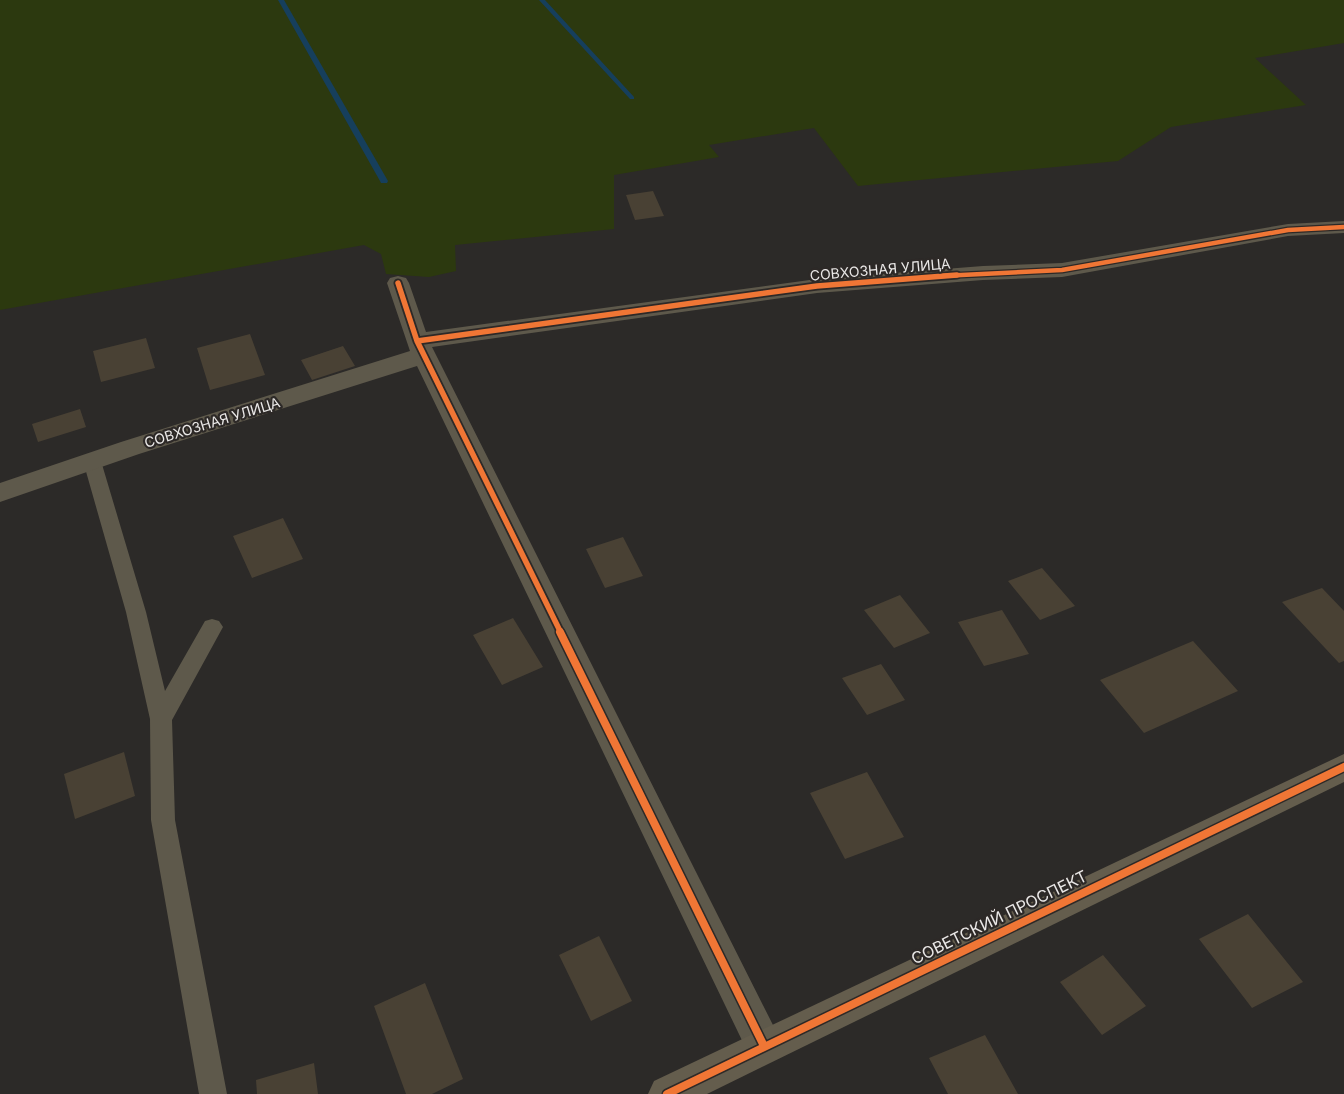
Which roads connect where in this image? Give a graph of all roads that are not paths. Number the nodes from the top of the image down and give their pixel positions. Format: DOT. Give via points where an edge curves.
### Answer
graph roads {
  1 [pos="1344,227"];
  2 [pos="398,283"];
  3 [pos="421,348"];
  4 [pos="92,461"];
  5 [pos="0,493"];
  6 [pos="212,627"];
  7 [pos="161,719"];
  8 [pos="1344,767"];
  9 [pos="764,1046"];
  10 [pos="212,1094"];
  11 [pos="666,1094"];
  1 -- 3 [label="street, СОВХОЗНАЯ УЛИЦА" via="1288,230 1062,270 817,286"];
  2 -- 3 [label="street"];
  3 -- 4 [label="street, СОВХОЗНАЯ УЛИЦА"];
  3 -- 9 [label="street"];
  4 -- 5 [label="street, СОВХОЗНАЯ УЛИЦА"];
  4 -- 7 [label="lane" via="136,612"];
  6 -- 7 [label="lane"];
  7 -- 10 [label="lane" via="163,820"];
  8 -- 9 [label="street, СОВЕТСКИЙ ПРОСПЕКТ"];
  9 -- 11 [label="street, СОВЕТСКИЙ ПРОСПЕКТ"];
}
